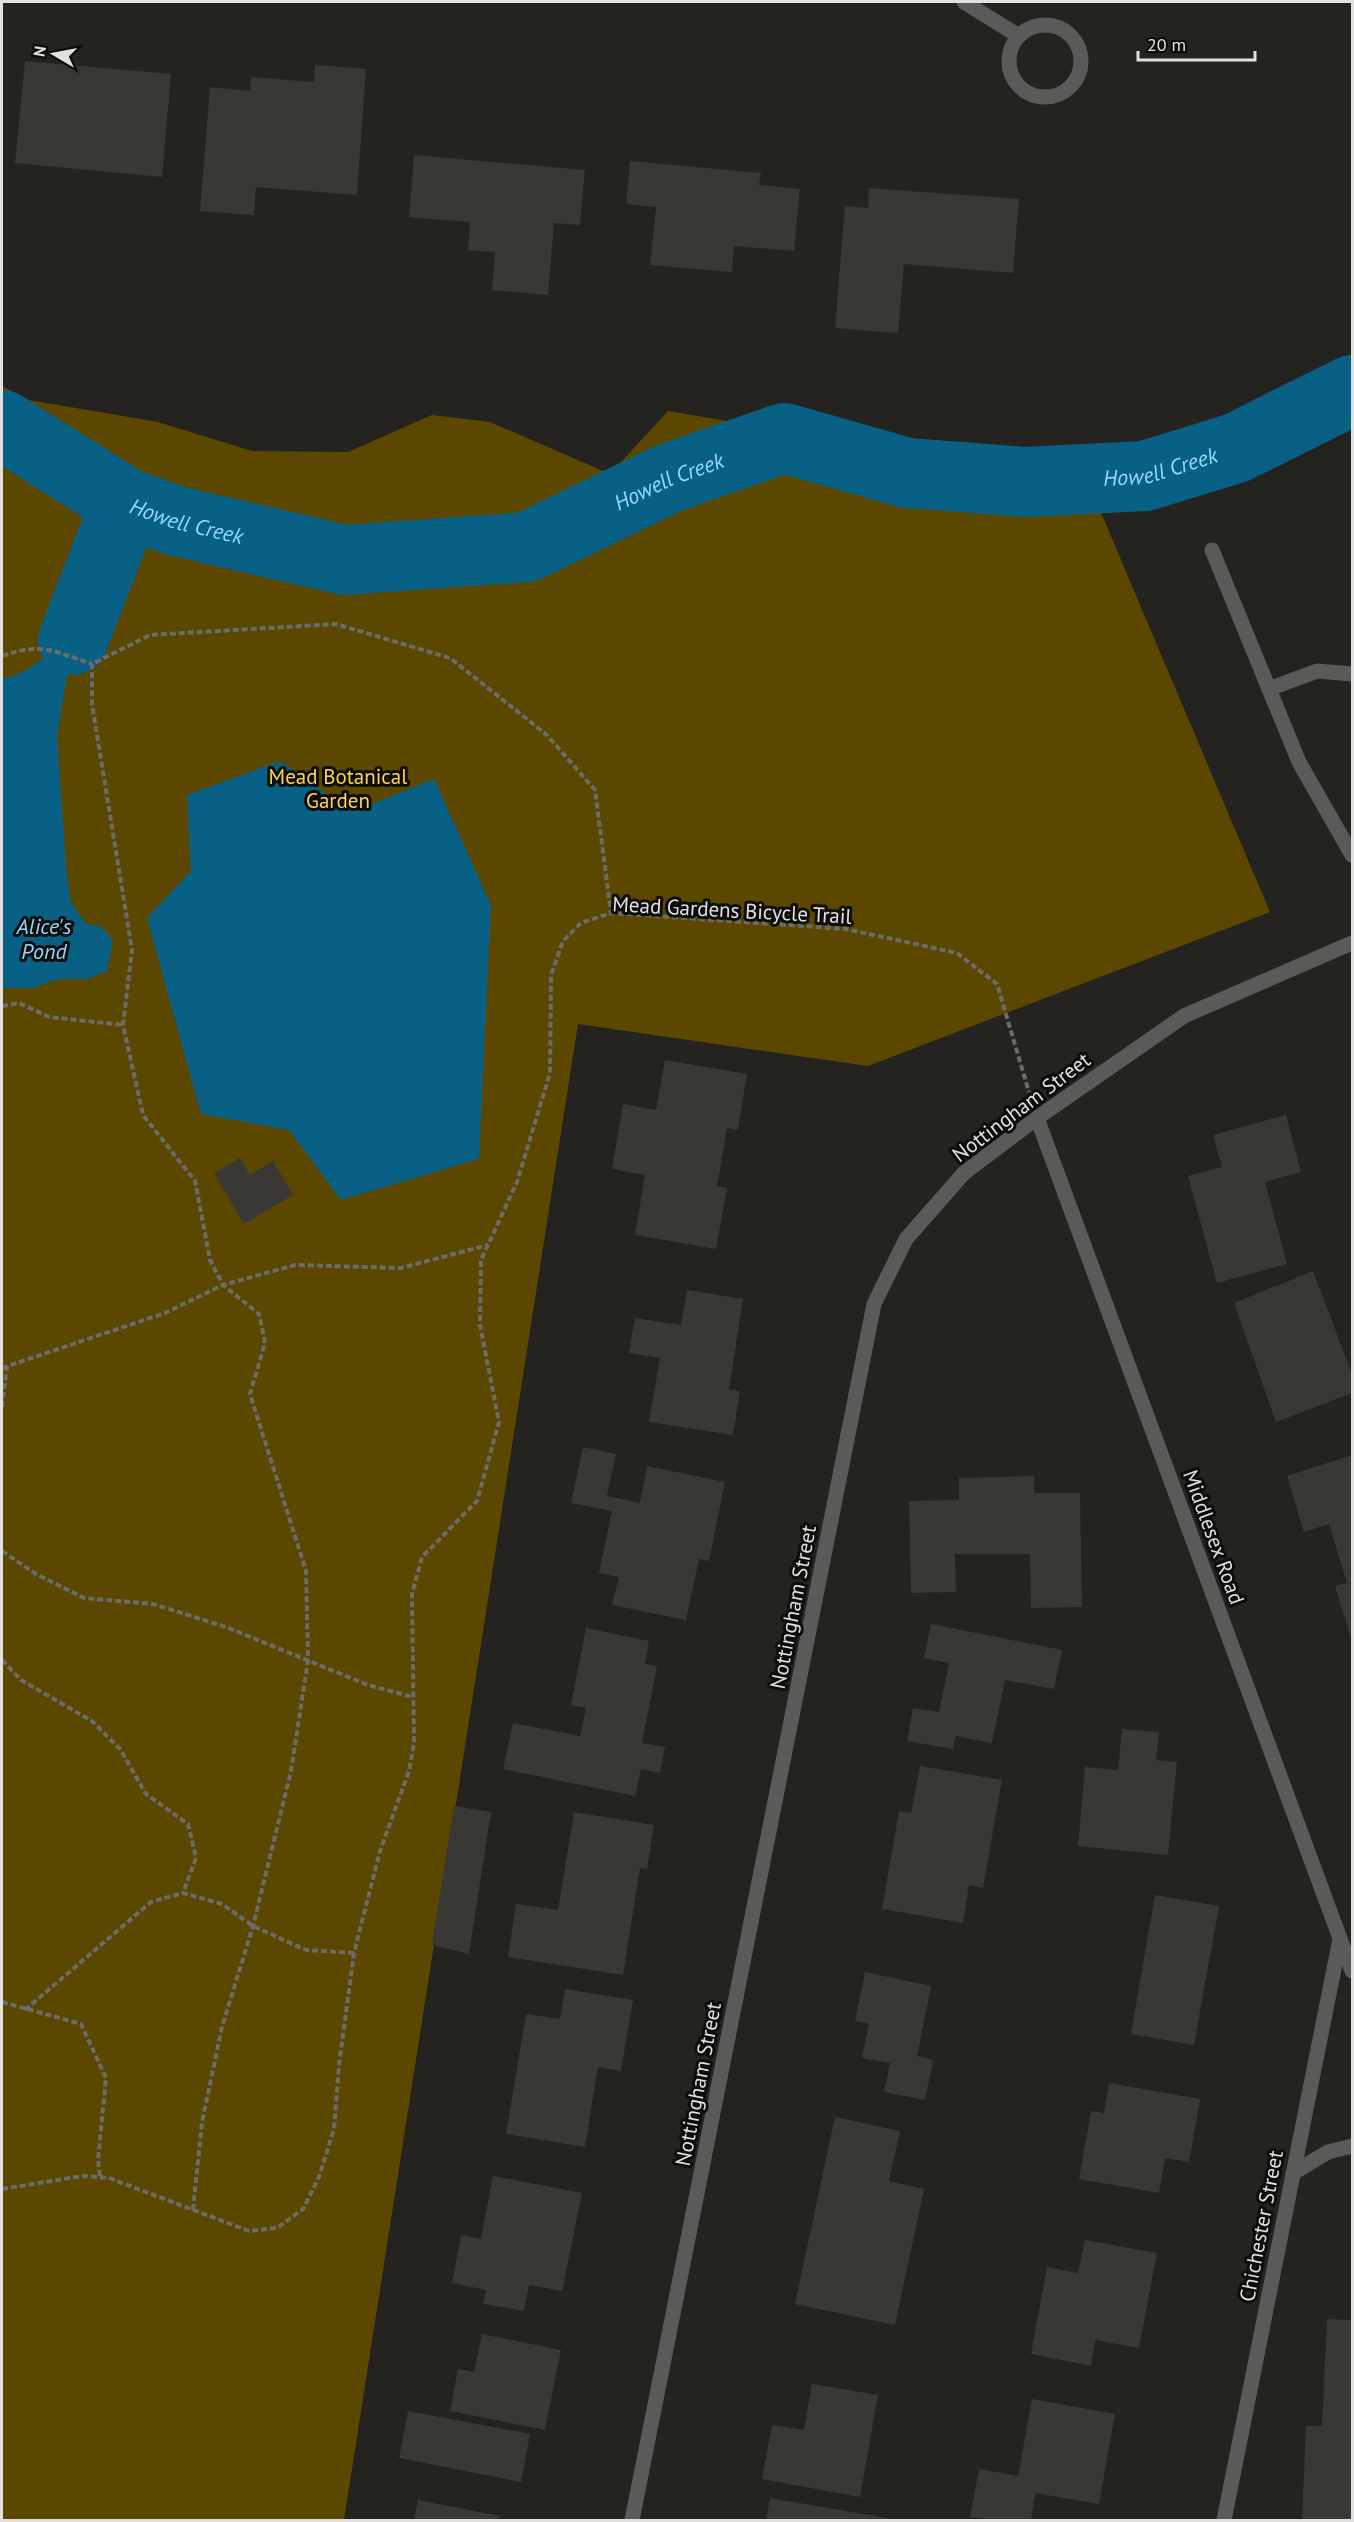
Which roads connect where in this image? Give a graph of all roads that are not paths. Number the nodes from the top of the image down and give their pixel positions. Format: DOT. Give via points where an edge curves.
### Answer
graph roads {
  1 [pos="964,2"];
  2 [pos="1019,36"];
  3 [pos="1212,550"];
  4 [pos="1353,674"];
  5 [pos="1269,688"];
  6 [pos="1353,855"];
  7 [pos="1353,943"];
  8 [pos="1037,1118"];
  9 [pos="1340,1939"];
  10 [pos="1353,1971"];
  11 [pos="1353,2146"];
  12 [pos="1293,2173"];
  13 [pos="632,2520"];
  14 [pos="1224,2520"];
  1 -- 2 [label="street"];
  2 -- 2 [label="street" via="1009,58 1010,70 1022,89 1032,95 1055,96 1075,83 1081,60 1073,38 1052,26 1040,26"];
  3 -- 5 [label="street"];
  4 -- 5 [label="street" via="1317,671"];
  5 -- 6 [label="street" via="1299,762"];
  7 -- 8 [label="street, Nottingham Street" via="1184,1016"];
  8 -- 9 [label="street, Middlesex Road"];
  8 -- 13 [label="street, Nottingham Street" via="964,1173 906,1239 874,1304"];
  9 -- 10 [label="street, Middlesex Road"];
  9 -- 12 [label="street, Chichester Street"];
  11 -- 12 [label="street" via="1329,2152"];
  12 -- 14 [label="street, Chichester Street"];
}
